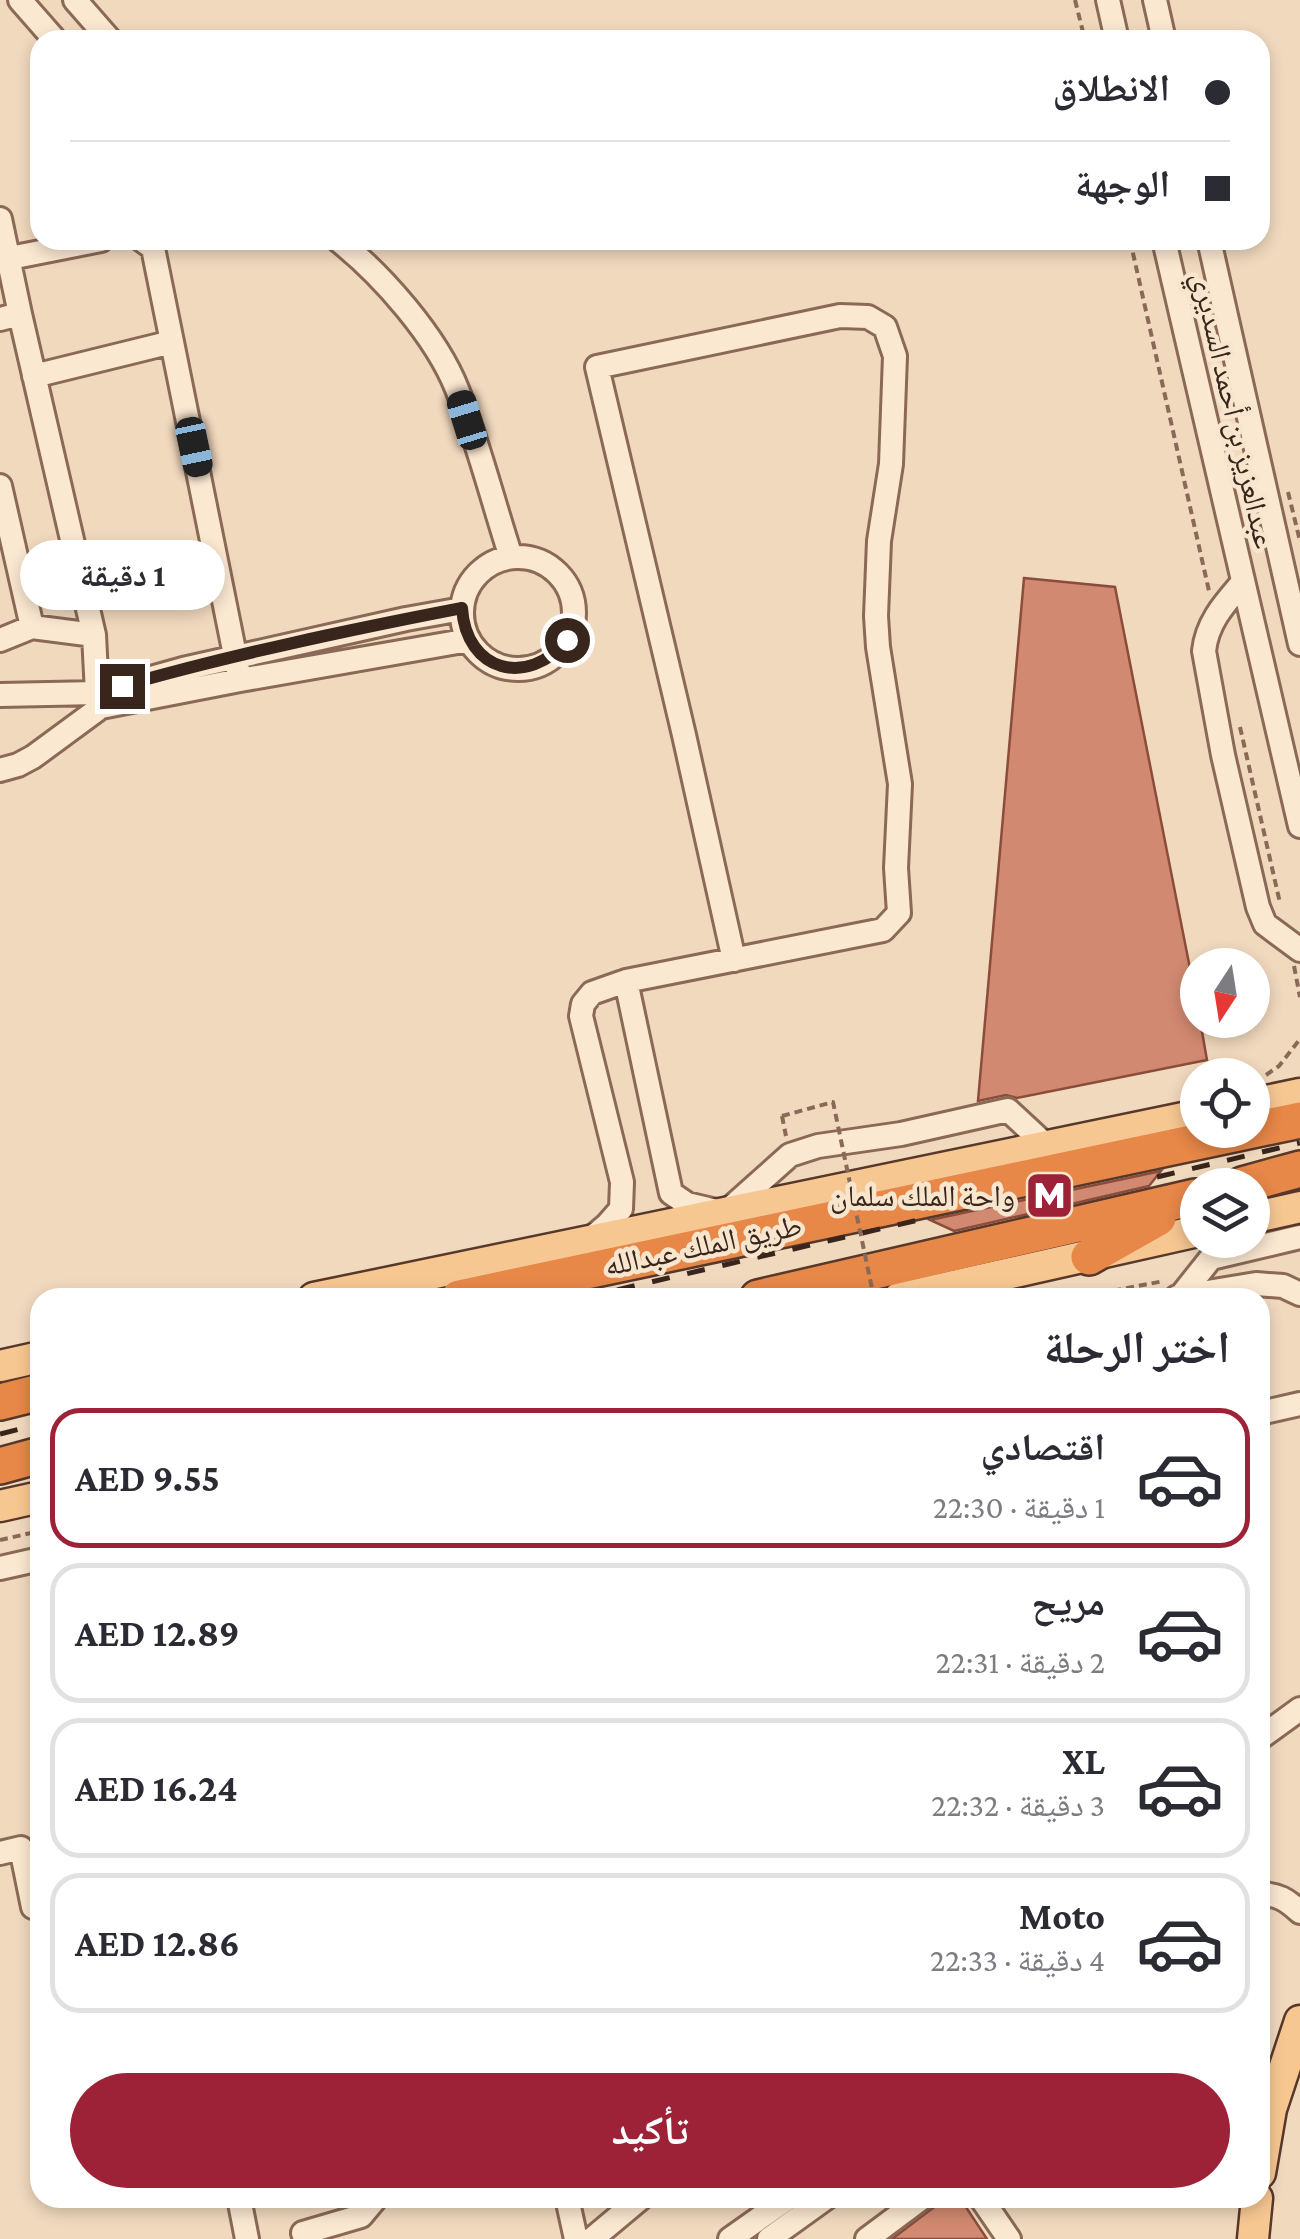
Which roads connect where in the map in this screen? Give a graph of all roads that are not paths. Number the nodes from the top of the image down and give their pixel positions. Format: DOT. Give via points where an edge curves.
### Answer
graph roads {
  1 [pos="20,0"];
  2 [pos="74,0"];
  3 [pos="1108,0"];
  4 [pos="1155,0"];
  5 [pos="46,30"];
  6 [pos="101,30"];
  7 [pos="1115,30"];
  8 [pos="1162,30"];
  9 [pos="0,219"];
  10 [pos="50,250"];
  11 [pos="153,250"];
  12 [pos="350,250"];
  13 [pos="1166,250"];
  14 [pos="1211,250"];
  15 [pos="10,258"];
  16 [pos="10,316"];
  17 [pos="172,342"];
  18 [pos="34,376"];
  19 [pos="0,486"];
  20 [pos="510,557"];
  21 [pos="1243,582"];
  22 [pos="462,608"];
  23 [pos="32,627"];
  24 [pos="94,635"];
  25 [pos="0,640"];
  26 [pos="469,640"];
  27 [pos="1300,644"];
  28 [pos="239,668"];
  29 [pos="0,695"];
  30 [pos="99,700"];
  31 [pos="0,770"];
  32 [pos="1300,826"];
  33 [pos="1300,950"];
  34 [pos="734,960"];
  35 [pos="626,981"];
  36 [pos="1300,1084"];
  37 [pos="1270,1091"];
  38 [pos="1270,1094"];
  39 [pos="1300,1094"];
  40 [pos="1180,1119"];
  41 [pos="1300,1120"];
  42 [pos="1048,1147"];
  43 [pos="1300,1170"];
  44 [pos="1270,1178"];
  45 [pos="1300,1206"];
  46 [pos="1180,1211"];
  47 [pos="725,1214"];
  48 [pos="1270,1214"];
  49 [pos="1180,1216"];
  50 [pos="1300,1237"];
  51 [pos="588,1241"];
  52 [pos="1089,1257"];
  53 [pos="362,1288"];
  54 [pos="505,1288"];
  55 [pos="807,1288"];
  56 [pos="945,1288"];
  57 [pos="1186,1288"];
  58 [pos="1232,1288"];
  59 [pos="1300,1294"];
  60 [pos="30,1359"];
  61 [pos="0,1366"];
  62 [pos="30,1394"];
  63 [pos="0,1402"];
  64 [pos="1300,1404"];
  65 [pos="1270,1411"];
  66 [pos="30,1458"];
  67 [pos="0,1466"];
  68 [pos="30,1499"];
  69 [pos="0,1506"];
  70 [pos="30,1561"];
  71 [pos="0,1568"];
  72 [pos="1300,1709"];
  73 [pos="1270,1731"];
  74 [pos="0,1852"];
  75 [pos="1270,1878"];
  76 [pos="1300,1886"];
  77 [pos="30,1887"];
  78 [pos="1270,1894"];
  79 [pos="1300,1912"];
  80 [pos="1300,2021"];
  81 [pos="1270,2115"];
  82 [pos="241,2208"];
  83 [pos="369,2208"];
  84 [pos="569,2208"];
  85 [pos="630,2208"];
  86 [pos="774,2208"];
  87 [pos="812,2208"];
  88 [pos="908,2208"];
  89 [pos="988,2208"];
  90 [pos="1256,2208"];
  91 [pos="303,2234"];
  92 [pos="247,2239"];
  93 [pos="576,2239"];
  94 [pos="592,2239"];
  95 [pos="730,2239"];
  96 [pos="769,2239"];
  97 [pos="866,2239"];
  98 [pos="1009,2239"];
  99 [pos="1253,2239"];
  1 -- 5 [label="street"];
  2 -- 6 [label="street"];
  3 -- 7 [label="street"];
  4 -- 8 [label="street"];
  9 -- 15 [label="street"];
  10 -- 15 [label="street"];
  11 -- 17 [label="street"];
  12 -- 20 [label="street" via="420,324 456,386"];
  13 -- 21 [label="street, عبدالعزيز بن أحمد السديري"];
  14 -- 27 [label="street, عبدالعزيز بن أحمد السديري"];
  15 -- 16 [label="street"];
  16 -- 18 [label="street"];
  17 -- 18 [label="street"];
  17 -- 28 [label="street"];
  18 -- 24 [label="street"];
  19 -- 23 [label="street"];
  20 -- 22 [label="street" via="472,580"];
  20 -- 26 [label="street" via="559,574 574,606 567,640 541,664 518,668 485,658"];
  21 -- 32 [label="street, عبدالعزيز بن أحمد السديري"];
  21 -- 33 [label="street" via="1206,634 1204,650 1258,908 1265,924"];
  22 -- 26 [label="street"];
  22 -- 28 [label="street"];
  23 -- 24 [label="street"];
  23 -- 25 [label="street"];
  24 -- 30 [label="street"];
  26 -- 28 [label="street"];
  28 -- 30 [label="street"];
  29 -- 30 [label="street"];
  30 -- 31 [label="street" via="33,756"];
  34 -- 34 [label="street" via="883,930 899,913 900,784 876,616 895,356 885,327 868,316 840,316 597,367"];
  34 -- 35 [label="street"];
  35 -- 47 [label="street" via="671,1193"];
  35 -- 51 [label="street" via="592,993 580,1016 622,1182 621,1209"];
  36 -- 37 [label="street"];
  38 -- 39 [label="main road"];
  40 -- 42 [label="main road"];
  41 -- 54 [label="highway, طريق الملك عبدالله"];
  42 -- 47 [label="main road"];
  42 -- 47 [label="street" via="1008,1110 818,1146 790,1156"];
  43 -- 44 [label="highway"];
  45 -- 48 [label="main road"];
  46 -- 55 [label="highway"];
  47 -- 51 [label="main road"];
  49 -- 52 [label="highway"];
  50 -- 57 [label="street" via="1211,1258"];
  51 -- 53 [label="main road"];
  52 -- 56 [label="main road"];
  58 -- 59 [label="street" via="1284,1286"];
  60 -- 61 [label="main road"];
  62 -- 63 [label="highway"];
  64 -- 65 [label="street"];
  66 -- 67 [label="highway"];
  68 -- 69 [label="main road"];
  70 -- 71 [label="street"];
  72 -- 73 [label="street"];
  74 -- 77 [label="street" via="22,1848"];
  75 -- 76 [label="street"];
  78 -- 79 [label="street"];
  80 -- 81 [label="main road"];
  82 -- 92 [label="street"];
  83 -- 91 [label="street"];
  84 -- 93 [label="street"];
  85 -- 94 [label="street"];
  86 -- 95 [label="street"];
  87 -- 96 [label="street"];
  88 -- 97 [label="street"];
  89 -- 98 [label="street"];
  90 -- 99 [label="main road"];
}
